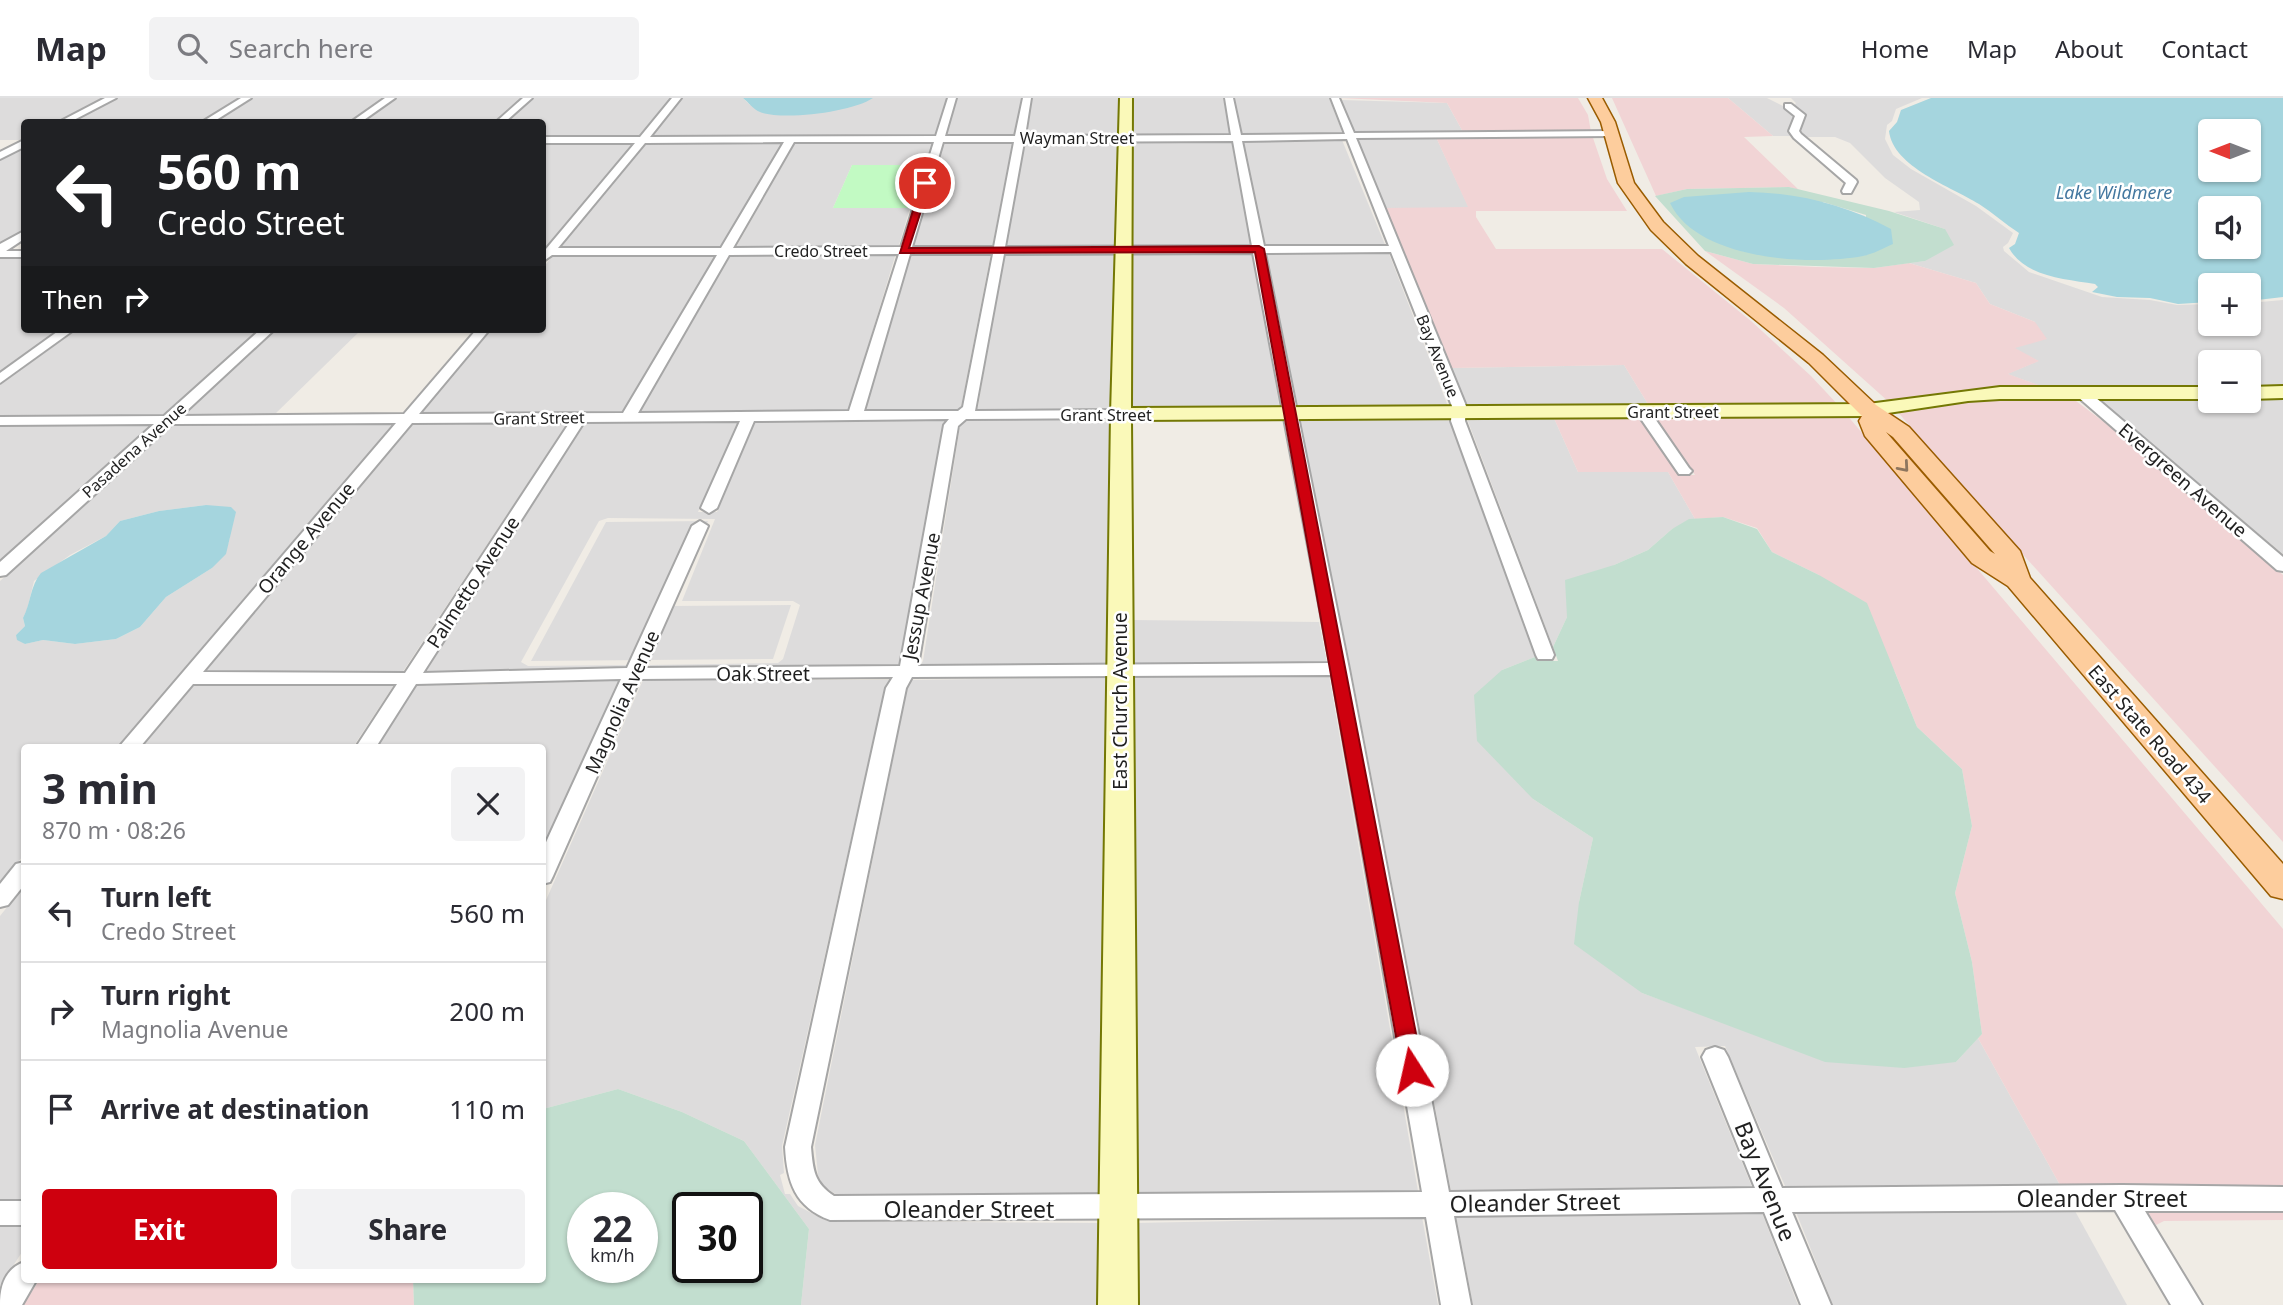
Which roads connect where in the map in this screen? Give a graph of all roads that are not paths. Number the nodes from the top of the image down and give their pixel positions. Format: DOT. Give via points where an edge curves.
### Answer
graph roads {
  1 [pos="112,98"];
  2 [pos="247,98"];
  3 [pos="391,98"];
  4 [pos="528,98"];
  5 [pos="677,98"];
  6 [pos="952,98"];
  7 [pos="1027,98"];
  8 [pos="1126,98"];
  9 [pos="1229,98"];
  10 [pos="1335,98"];
  11 [pos="1595,98"];
  12 [pos="1784,102"];
  13 [pos="70,119"];
  14 [pos="211,119"];
  15 [pos="360,119"];
  16 [pos="504,119"];
  17 [pos="1611,133"];
  18 [pos="1350,135"];
  19 [pos="940,138"];
  20 [pos="1020,138"];
  21 [pos="1126,138"];
  22 [pos="1237,138"];
  23 [pos="643,139"];
  24 [pos="791,139"];
  25 [pos="546,140"];
  26 [pos="0,142"];
  27 [pos="21,142"];
  28 [pos="21,144"];
  29 [pos="0,156"];
  30 [pos="1847,191"];
  31 [pos="21,236"];
  32 [pos="1259,249"];
  33 [pos="1394,249"];
  34 [pos="999,250"];
  35 [pos="1124,250"];
  36 [pos="0,251"];
  37 [pos="726,251"];
  38 [pos="904,251"];
  39 [pos="21,254"];
  40 [pos="546,254"];
  41 [pos="546,255"];
  42 [pos="63,333"];
  43 [pos="265,333"];
  44 [pos="481,333"];
  45 [pos="0,379"];
  46 [pos="2283,392"];
  47 [pos="2198,393"];
  48 [pos="2261,393"];
  49 [pos="2083,394"];
  50 [pos="1868,411"];
  51 [pos="1457,413"];
  52 [pos="1644,413"];
  53 [pos="1121,414"];
  54 [pos="1289,414"];
  55 [pos="961,415"];
  56 [pos="749,416"];
  57 [pos="855,416"];
  58 [pos="580,417"];
  59 [pos="628,417"];
  60 [pos="408,419"];
  61 [pos="168,420"];
  62 [pos="0,421"];
  63 [pos="1684,471"];
  64 [pos="709,508"];
  65 [pos="701,526"];
  66 [pos="2283,566"];
  67 [pos="0,571"];
  68 [pos="1545,655"];
  69 [pos="1339,669"];
  70 [pos="1120,671"];
  71 [pos="635,674"];
  72 [pos="905,674"];
  73 [pos="187,678"];
  74 [pos="410,679"];
  75 [pos="132,744"];
  76 [pos="368,744"];
  77 [pos="546,867"];
  78 [pos="21,874"];
  79 [pos="2283,887"];
  80 [pos="0,899"];
  81 [pos="1715,1057"];
  82 [pos="801,1180"];
  83 [pos="2122,1197"];
  84 [pos="1774,1199"];
  85 [pos="2283,1199"];
  86 [pos="1437,1204"];
  87 [pos="1118,1210"];
  88 [pos="0,1213"];
  89 [pos="21,1213"];
  90 [pos="21,1280"];
  91 [pos="5,1305"];
  92 [pos="1118,1305"];
  93 [pos="1456,1305"];
  94 [pos="1816,1305"];
  95 [pos="2188,1305"];
  1 -- 13 [label="street"];
  2 -- 14 [label="street"];
  3 -- 15 [label="street"];
  4 -- 16 [label="street"];
  5 -- 23 [label="street"];
  6 -- 19 [label="street"];
  7 -- 20 [label="street, Jessup Avenue"];
  8 -- 21 [label="street, East Church Avenue"];
  9 -- 22 [label="street"];
  10 -- 18 [label="street, Bay Avenue"];
  11 -- 17 [label="main road, East State Road 434"];
  12 -- 30 [label="street" via="1800,115 1794,131 1797,136 1852,182"];
  17 -- 18 [label="street, Wayman Street"];
  17 -- 50 [label="main road, East State Road 434" via="1626,183 1657,226 1692,261 1816,359"];
  18 -- 22 [label="street, Wayman Street"];
  18 -- 33 [label="street, Bay Avenue"];
  19 -- 20 [label="street, Wayman Street"];
  19 -- 24 [label="street, Wayman Street"];
  19 -- 38 [label="street"];
  20 -- 21 [label="street, Wayman Street"];
  20 -- 34 [label="street, Jessup Avenue"];
  21 -- 22 [label="street, Wayman Street"];
  21 -- 35 [label="street, East Church Avenue"];
  22 -- 32 [label="street"];
  23 -- 24 [label="street, Wayman Street"];
  23 -- 25 [label="street, Wayman Street"];
  23 -- 40 [label="street"];
  24 -- 37 [label="street"];
  26 -- 27 [label="street"];
  28 -- 29 [label="street"];
  31 -- 36 [label="street"];
  32 -- 33 [label="street, Credo Street"];
  32 -- 35 [label="street, Credo Street"];
  32 -- 54 [label="street"];
  33 -- 51 [label="street, Bay Avenue" via="1459,406"];
  34 -- 35 [label="street, Credo Street"];
  34 -- 38 [label="street, Credo Street"];
  34 -- 55 [label="street, Jessup Avenue" via="970,408"];
  35 -- 53 [label="street, East Church Avenue"];
  36 -- 39 [label="street"];
  37 -- 38 [label="street, Credo Street"];
  37 -- 41 [label="street, Credo Street"];
  37 -- 59 [label="street"];
  38 -- 57 [label="street"];
  42 -- 45 [label="street"];
  43 -- 61 [label="street, Pasadena Avenue"];
  44 -- 60 [label="street, Orange Avenue"];
  46 -- 48 [label="street"];
  47 -- 49 [label="street, Grant Street"];
  49 -- 50 [label="street, Grant Street" via="1968,395"];
  49 -- 66 [label="street, Evergreen Avenue"];
  50 -- 52 [label="street, Grant Street"];
  50 -- 79 [label="main road, East State Road 434" via="1873,431 1982,556 2017,580"];
  51 -- 52 [label="street, Grant Street"];
  51 -- 54 [label="street, Grant Street"];
  51 -- 68 [label="street, Bay Avenue"];
  52 -- 63 [label="street"];
  53 -- 54 [label="street, Grant Street"];
  53 -- 55 [label="street, Grant Street"];
  53 -- 70 [label="street, East Church Avenue"];
  54 -- 69 [label="street"];
  55 -- 57 [label="street, Grant Street"];
  55 -- 72 [label="street, Jessup Avenue" via="951,425 912,661"];
  56 -- 57 [label="street, Grant Street"];
  56 -- 59 [label="street, Grant Street"];
  56 -- 64 [label="street"];
  58 -- 59 [label="street, Grant Street"];
  58 -- 60 [label="street, Grant Street"];
  58 -- 74 [label="street, Palmetto Avenue"];
  60 -- 61 [label="street, Grant Street"];
  60 -- 73 [label="street, Orange Avenue"];
  61 -- 62 [label="street, Grant Street"];
  61 -- 67 [label="street, Pasadena Avenue"];
  65 -- 71 [label="street, Magnolia Avenue"];
  69 -- 70 [label="street, Oak Street"];
  69 -- 86 [label="street"];
  70 -- 72 [label="street, Oak Street"];
  70 -- 87 [label="street, East Church Avenue"];
  71 -- 72 [label="street, Oak Street"];
  71 -- 74 [label="street, Oak Street"];
  71 -- 77 [label="street, Magnolia Avenue"];
  72 -- 82 [label="street, Jessup Avenue" via="896,688 798,1147"];
  73 -- 74 [label="street, Oak Street"];
  73 -- 75 [label="street, Orange Avenue"];
  74 -- 76 [label="street, Palmetto Avenue"];
  78 -- 80 [label="street"];
  81 -- 84 [label="street, Bay Avenue"];
  82 -- 87 [label="street, Oleander Street" via="809,1195 830,1208"];
  83 -- 84 [label="street, Oleander Street"];
  83 -- 85 [label="street, Oleander Street"];
  83 -- 95 [label="street"];
  84 -- 86 [label="street, Oleander Street"];
  84 -- 94 [label="street, Bay Avenue"];
  86 -- 87 [label="street, Oleander Street"];
  86 -- 93 [label="street"];
  87 -- 92 [label="street, East Church Avenue"];
  88 -- 89 [label="street"];
  90 -- 91 [label="street"];
}
